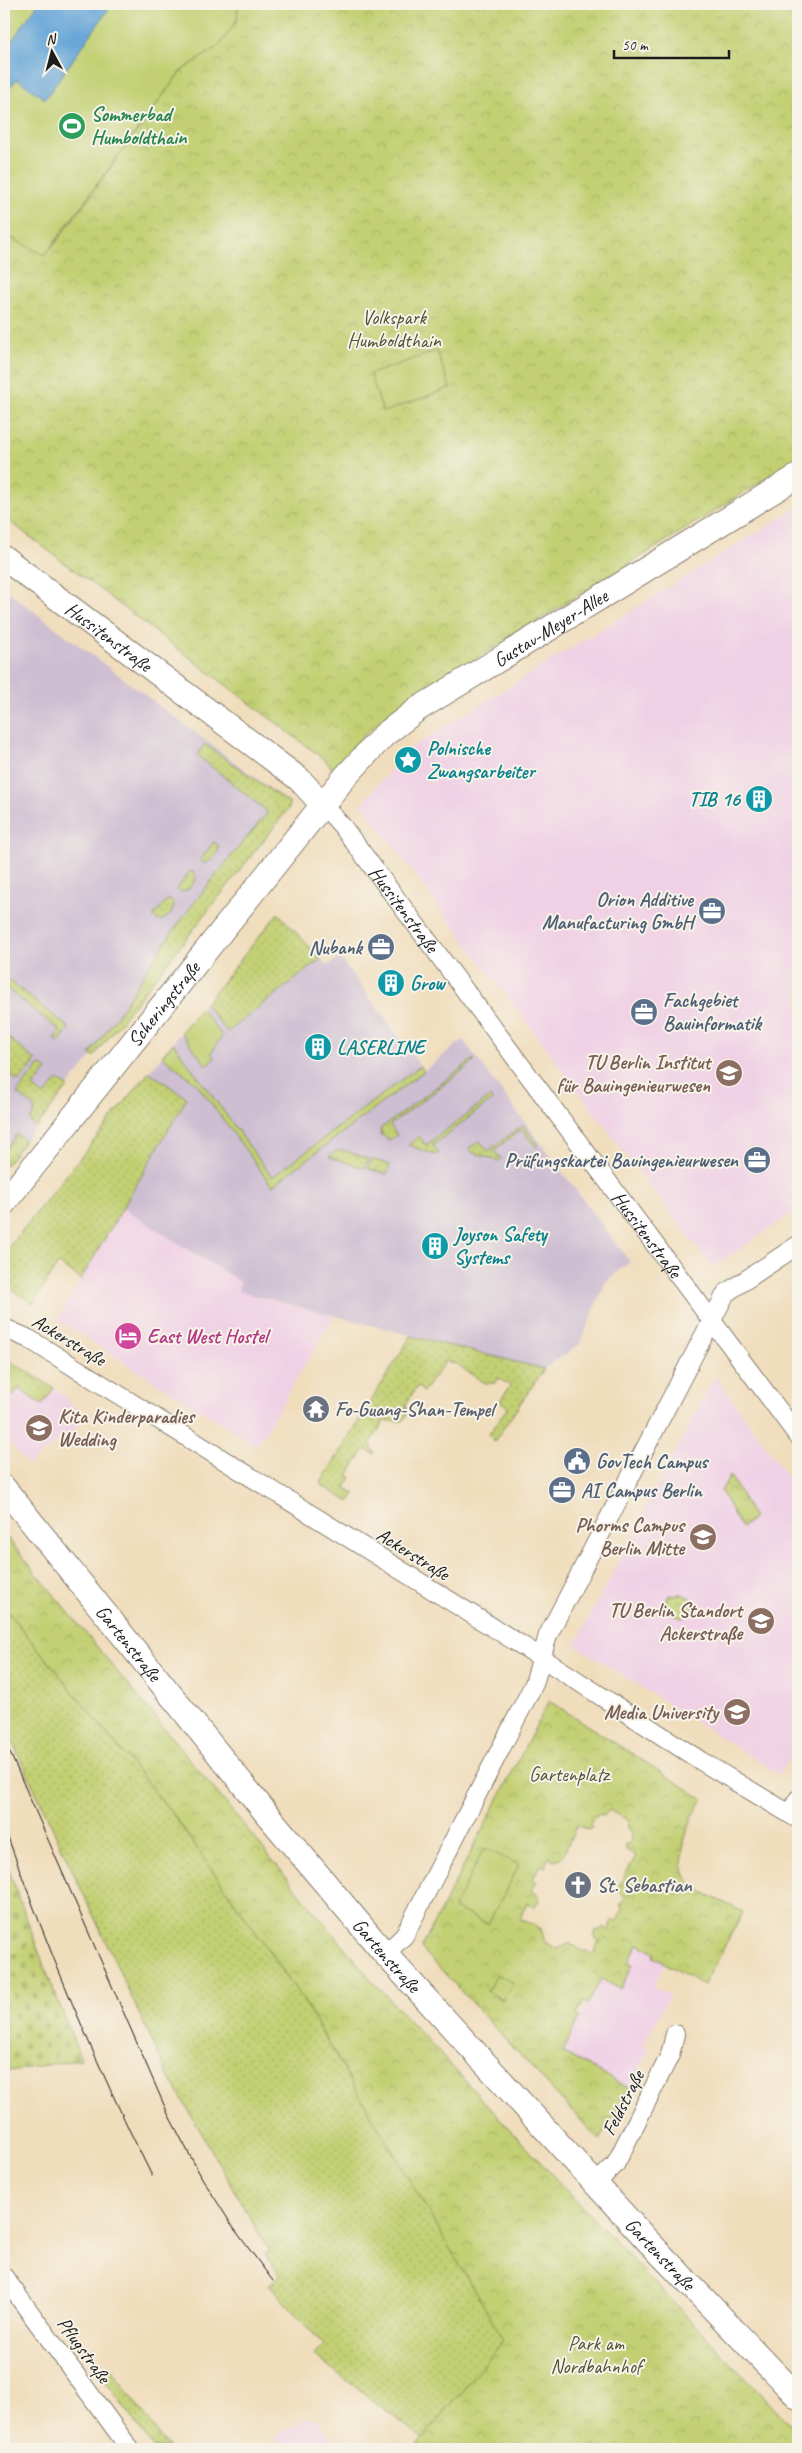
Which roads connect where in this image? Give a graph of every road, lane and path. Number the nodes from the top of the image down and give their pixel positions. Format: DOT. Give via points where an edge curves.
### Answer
graph roads {
  1 [pos="798,476"];
  2 [pos="4,558"];
  3 [pos="323,805"];
  4 [pos="4,1203"];
  5 [pos="798,1245"];
  6 [pos="712,1318"];
  7 [pos="4,1328"];
  8 [pos="798,1436"];
  9 [pos="4,1488"];
  10 [pos="542,1658"];
  11 [pos="796,1811"];
  12 [pos="385,1954"];
  13 [pos="675,2034"];
  14 [pos="595,2184"];
  15 [pos="4,2277"];
  16 [pos="798,2397"];
  17 [pos="130,2449"];
  1 -- 3 [label="street, Gustav-Meyer-Allee" via="418,709 384,735"];
  2 -- 3 [label="street, Hussitenstraße" via="299,779"];
  3 -- 4 [label="street, Scheringstraße"];
  3 -- 6 [label="street, Hussitenstraße"];
  5 -- 6 [label="street" via="726,1293"];
  6 -- 8 [label="street, Hussitenstraße"];
  6 -- 10 [label="street" via="548,1634"];
  7 -- 10 [label="street, Ackerstraße" via="29,1338"];
  9 -- 12 [label="street, Gartenstraße" via="266,1813"];
  10 -- 11 [label="street, Ackerstraße" via="692,1756"];
  10 -- 12 [label="street" via="532,1689 404,1936"];
  12 -- 14 [label="street, Gartenstraße"];
  13 -- 14 [label="street, Feldstraße" via="670,2055 614,2167"];
  14 -- 16 [label="street, Gartenstraße"];
  15 -- 17 [label="street, Pflugstraße"];
}
